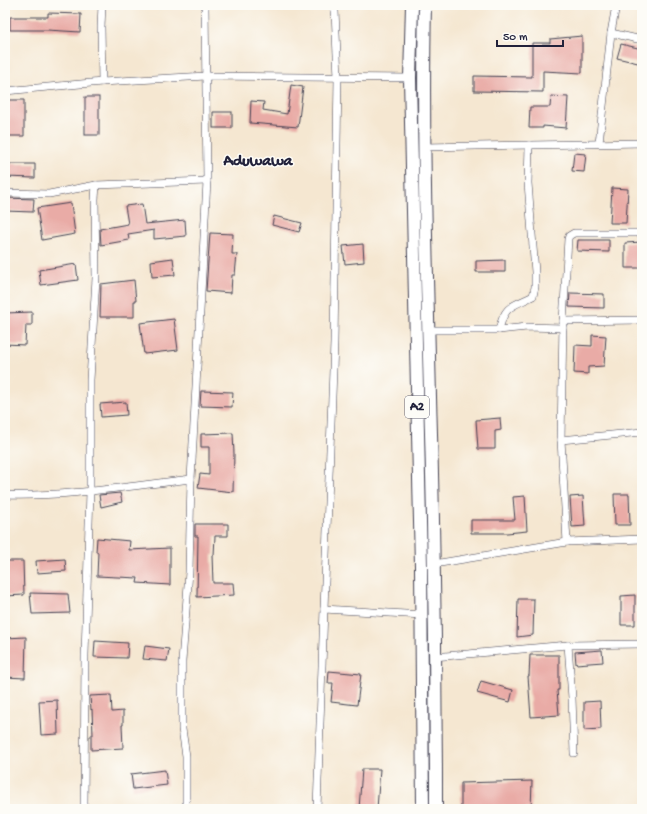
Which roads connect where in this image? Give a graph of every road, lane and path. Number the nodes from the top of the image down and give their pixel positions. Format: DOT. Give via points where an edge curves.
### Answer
graph roads {
  1 [pos="102,5"];
  2 [pos="205,5"];
  3 [pos="333,5"];
  4 [pos="412,5"];
  5 [pos="425,5"];
  6 [pos="616,5"];
  7 [pos="611,33"];
  8 [pos="642,40"];
  9 [pos="206,76"];
  10 [pos="338,77"];
  11 [pos="410,78"];
  12 [pos="102,82"];
  13 [pos="5,91"];
  14 [pos="599,143"];
  15 [pos="642,143"];
  16 [pos="529,144"];
  17 [pos="425,147"];
  18 [pos="207,181"];
  19 [pos="96,185"];
  20 [pos="5,193"];
  21 [pos="642,233"];
  22 [pos="642,320"];
  23 [pos="563,325"];
  24 [pos="429,330"];
  25 [pos="498,330"];
  26 [pos="642,432"];
  27 [pos="561,440"];
  28 [pos="191,479"];
  29 [pos="90,490"];
  30 [pos="5,495"];
  31 [pos="642,539"];
  32 [pos="567,542"];
  33 [pos="434,564"];
  34 [pos="324,609"];
  35 [pos="422,615"];
  36 [pos="642,644"];
  37 [pos="568,645"];
  38 [pos="434,657"];
  39 [pos="574,753"];
  40 [pos="84,809"];
  41 [pos="186,809"];
  42 [pos="317,809"];
  43 [pos="423,809"];
  44 [pos="436,809"];
  1 -- 12 [label="street"];
  2 -- 9 [label="street"];
  3 -- 10 [label="street"];
  4 -- 11 [label="highway, A2"];
  5 -- 17 [label="highway, A2"];
  6 -- 7 [label="street"];
  7 -- 8 [label="street"];
  7 -- 14 [label="street"];
  9 -- 10 [label="street"];
  9 -- 12 [label="street"];
  9 -- 18 [label="street"];
  10 -- 11 [label="street"];
  10 -- 34 [label="street" via="334,343"];
  11 -- 35 [label="highway, A2"];
  12 -- 13 [label="street"];
  14 -- 15 [label="street"];
  14 -- 16 [label="street"];
  16 -- 17 [label="street"];
  16 -- 25 [label="street" via="528,183 536,272 535,287 533,296 505,311"];
  17 -- 24 [label="highway, A2"];
  18 -- 19 [label="street"];
  18 -- 28 [label="street"];
  19 -- 20 [label="street" via="49,194"];
  19 -- 29 [label="street" via="96,278 90,380"];
  21 -- 23 [label="street" via="574,233 569,236"];
  22 -- 23 [label="street"];
  23 -- 25 [label="street"];
  23 -- 27 [label="street"];
  24 -- 25 [label="street"];
  24 -- 33 [label="highway, A2"];
  26 -- 27 [label="street"];
  27 -- 32 [label="street"];
  28 -- 29 [label="street"];
  28 -- 41 [label="street" via="189,572 182,661"];
  29 -- 30 [label="street"];
  29 -- 40 [label="street"];
  31 -- 32 [label="street"];
  32 -- 33 [label="street"];
  33 -- 38 [label="highway, A2"];
  34 -- 35 [label="street"];
  34 -- 42 [label="street"];
  35 -- 43 [label="highway, A2"];
  36 -- 37 [label="street"];
  37 -- 38 [label="street"];
  37 -- 39 [label="street"];
  38 -- 44 [label="highway, A2"];
}
